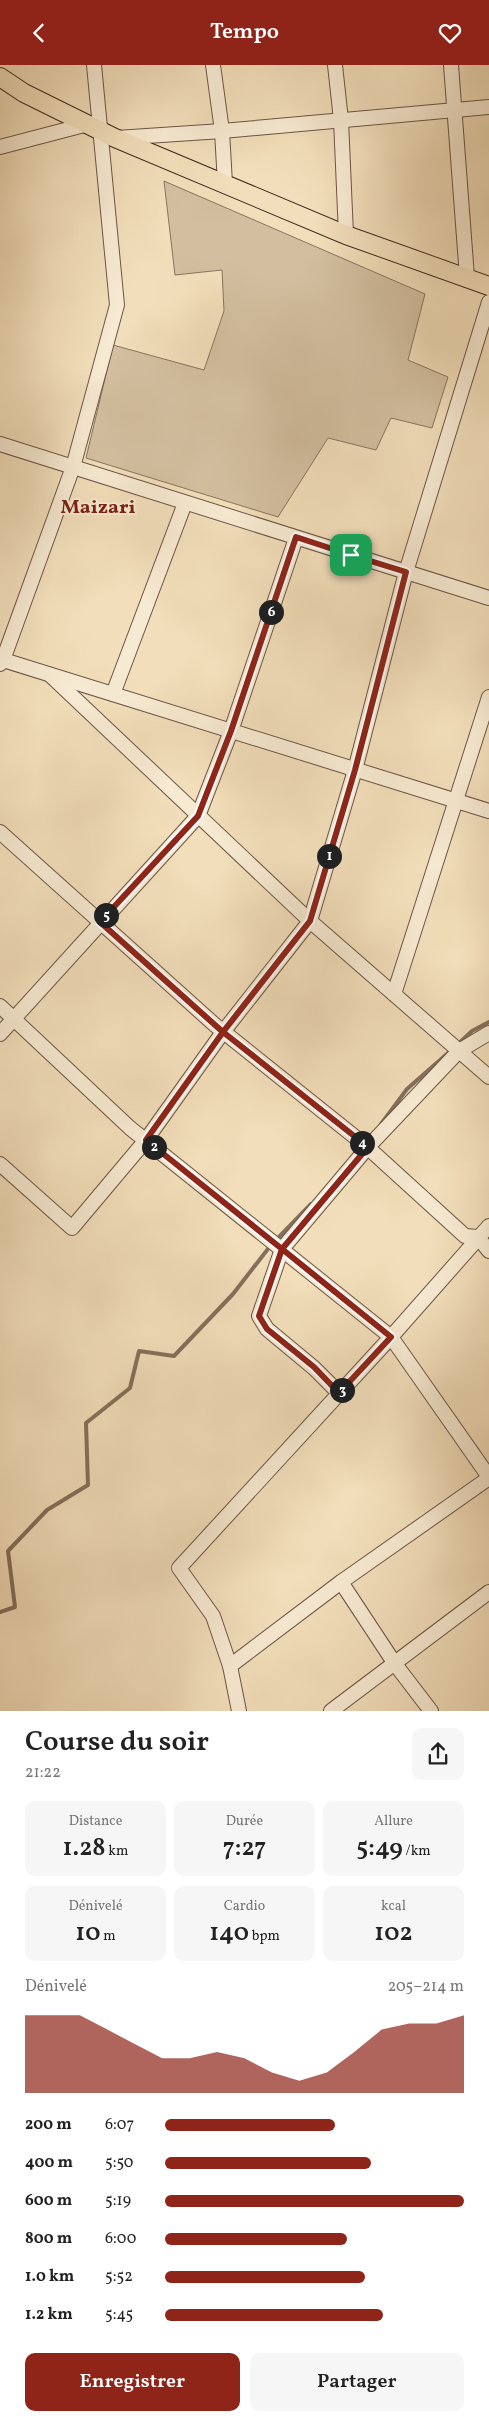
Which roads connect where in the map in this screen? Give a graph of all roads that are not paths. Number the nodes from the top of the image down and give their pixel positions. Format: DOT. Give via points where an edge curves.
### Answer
graph roads {
  1 [pos="94,65"];
  2 [pos="213,65"];
  3 [pos="335,65"];
  4 [pos="451,65"];
  5 [pos="0,77"];
  6 [pos="489,107"];
  7 [pos="455,110"];
  8 [pos="340,120"];
  9 [pos="101,131"];
  10 [pos="222,131"];
  11 [pos="0,147"];
  12 [pos="225,185"];
  13 [pos="346,235"];
  14 [pos="467,277"];
  15 [pos="489,286"];
  16 [pos="489,302"];
  17 [pos="0,445"];
  18 [pos="73,467"];
  19 [pos="184,503"];
  20 [pos="296,537"];
  21 [pos="406,572"];
  22 [pos="489,598"];
  23 [pos="1,661"];
  24 [pos="50,675"];
  25 [pos="113,694"];
  26 [pos="489,697"];
  27 [pos="231,731"];
  28 [pos="355,770"];
  29 [pos="457,801"];
  30 [pos="489,811"];
  31 [pos="198,816"];
  32 [pos="0,832"];
  33 [pos="310,921"];
  34 [pos="100,922"];
  35 [pos="394,994"];
  36 [pos="0,1006"];
  37 [pos="13,1018"];
  38 [pos="223,1032"];
  39 [pos="489,1033"];
  40 [pos="0,1034"];
  41 [pos="459,1051"];
  42 [pos="489,1077"];
  43 [pos="146,1140"];
  44 [pos="368,1147"];
  45 [pos="0,1164"];
  46 [pos="489,1226"];
  47 [pos="478,1237"];
  48 [pos="282,1249"];
  49 [pos="489,1251"];
  50 [pos="391,1337"];
  51 [pos="339,1393"];
  52 [pos="489,1478"];
  53 [pos="341,1582"];
  54 [pos="489,1592"];
  55 [pos="230,1665"];
  56 [pos="394,1665"];
  57 [pos="239,1711"];
  58 [pos="331,1711"];
  59 [pos="432,1711"];
  1 -- 9 [label="street"];
  2 -- 10 [label="street"];
  3 -- 8 [label="street"];
  4 -- 7 [label="street"];
  5 -- 9 [label="main road" via="24,93"];
  6 -- 7 [label="street"];
  7 -- 8 [label="street"];
  7 -- 14 [label="street"];
  8 -- 10 [label="street"];
  8 -- 13 [label="street"];
  9 -- 10 [label="street"];
  9 -- 11 [label="street"];
  9 -- 12 [label="main road"];
  9 -- 18 [label="street" via="117,305"];
  10 -- 12 [label="street"];
  12 -- 13 [label="main road"];
  13 -- 14 [label="main road"];
  14 -- 15 [label="main road"];
  16 -- 21 [label="street"];
  17 -- 18 [label="street"];
  18 -- 19 [label="street"];
  18 -- 23 [label="street"];
  19 -- 20 [label="street"];
  19 -- 25 [label="street"];
  20 -- 21 [label="street"];
  20 -- 27 [label="street"];
  21 -- 22 [label="street"];
  21 -- 28 [label="street"];
  23 -- 24 [label="street"];
  24 -- 25 [label="street"];
  24 -- 31 [label="street"];
  25 -- 27 [label="street"];
  26 -- 29 [label="street"];
  27 -- 28 [label="street"];
  27 -- 31 [label="street"];
  28 -- 29 [label="street"];
  28 -- 33 [label="street"];
  29 -- 30 [label="street"];
  29 -- 35 [label="street"];
  31 -- 33 [label="street"];
  31 -- 34 [label="street"];
  32 -- 34 [label="street"];
  33 -- 35 [label="street"];
  33 -- 38 [label="street"];
  34 -- 37 [label="street"];
  34 -- 38 [label="street"];
  35 -- 41 [label="street"];
  36 -- 37 [label="street"];
  37 -- 40 [label="street"];
  37 -- 43 [label="street"];
  38 -- 43 [label="street"];
  38 -- 44 [label="street"];
  39 -- 41 [label="street"];
  41 -- 42 [label="street"];
  41 -- 44 [label="street"];
  43 -- 45 [label="street" via="72,1228"];
  43 -- 48 [label="street"];
  44 -- 47 [label="street" via="465,1235"];
  44 -- 48 [label="street"];
  46 -- 47 [label="street"];
  47 -- 49 [label="street"];
  47 -- 50 [label="street"];
  48 -- 50 [label="street"];
  48 -- 51 [label="street" via="259,1316 267,1329 314,1367"];
  50 -- 51 [label="street"];
  50 -- 52 [label="street"];
  51 -- 55 [label="street" via="180,1568 213,1617"];
  52 -- 53 [label="street"];
  53 -- 55 [label="street"];
  53 -- 56 [label="street"];
  54 -- 56 [label="street"];
  55 -- 57 [label="street"];
  56 -- 58 [label="street"];
  56 -- 59 [label="street"];
}
